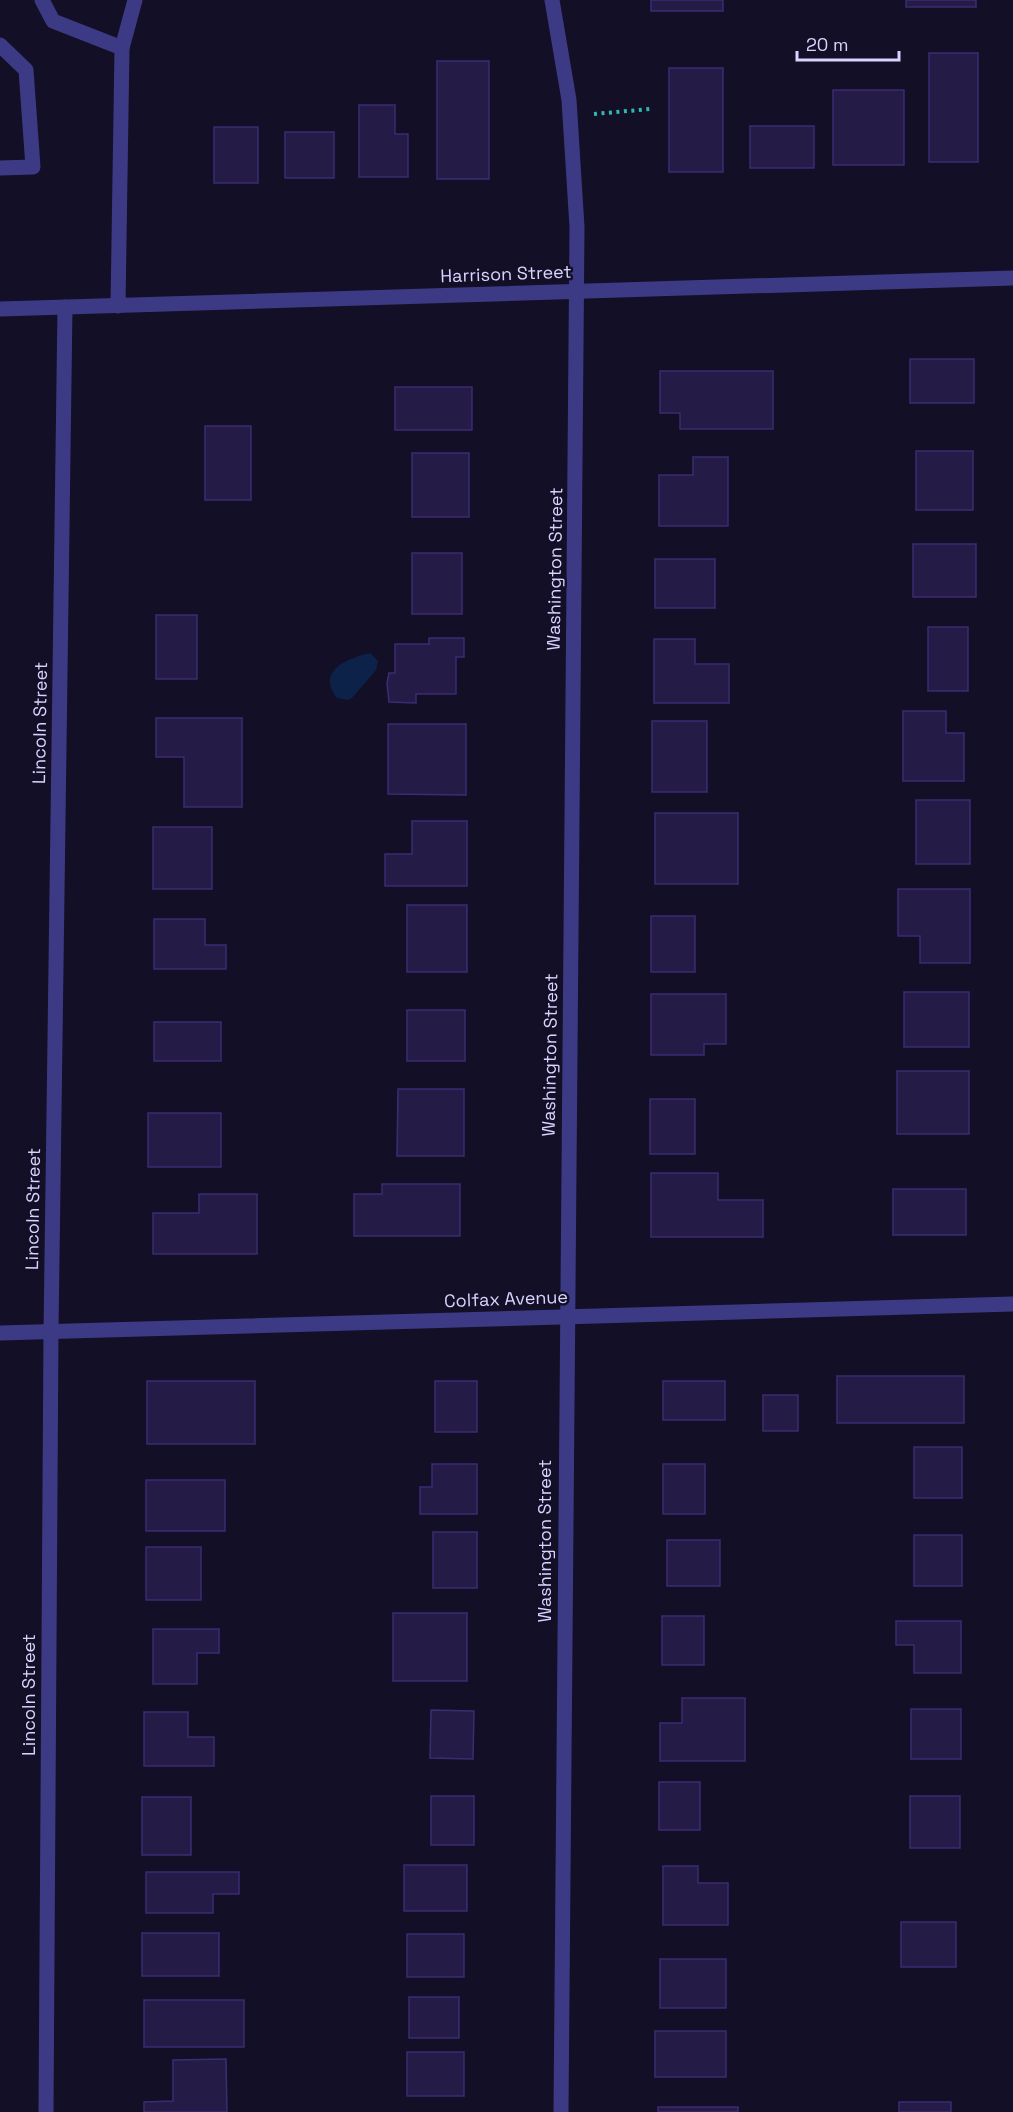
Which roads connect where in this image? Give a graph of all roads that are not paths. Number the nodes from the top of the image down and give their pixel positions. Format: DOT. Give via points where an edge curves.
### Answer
graph roads {
  1 [pos="42,0"];
  2 [pos="135,0"];
  3 [pos="552,0"];
  4 [pos="0,45"];
  5 [pos="122,48"];
  6 [pos="0,168"];
  7 [pos="1013,278"];
  8 [pos="578,292"];
  9 [pos="118,306"];
  10 [pos="65,307"];
  11 [pos="0,309"];
  12 [pos="1013,1304"];
  13 [pos="566,1317"];
  14 [pos="51,1332"];
  15 [pos="0,1333"];
  16 [pos="46,2112"];
  17 [pos="561,2112"];
  1 -- 5 [label="street" via="53,21"];
  2 -- 5 [label="street"];
  3 -- 8 [label="street, Washington Street" via="570,116"];
  4 -- 6 [label="street" via="26,70 33,167"];
  5 -- 9 [label="street"];
  7 -- 8 [label="street, Harrison Street"];
  8 -- 9 [label="street, Harrison Street"];
  8 -- 13 [label="street, Washington Street"];
  9 -- 10 [label="street, Harrison Street"];
  10 -- 11 [label="street, Harrison Street"];
  10 -- 14 [label="street, Lincoln Street"];
  12 -- 13 [label="street, Colfax Avenue"];
  13 -- 14 [label="street, Colfax Avenue"];
  13 -- 17 [label="street, Washington Street"];
  14 -- 15 [label="street, Colfax Avenue"];
  14 -- 16 [label="street, Lincoln Street"];
}
